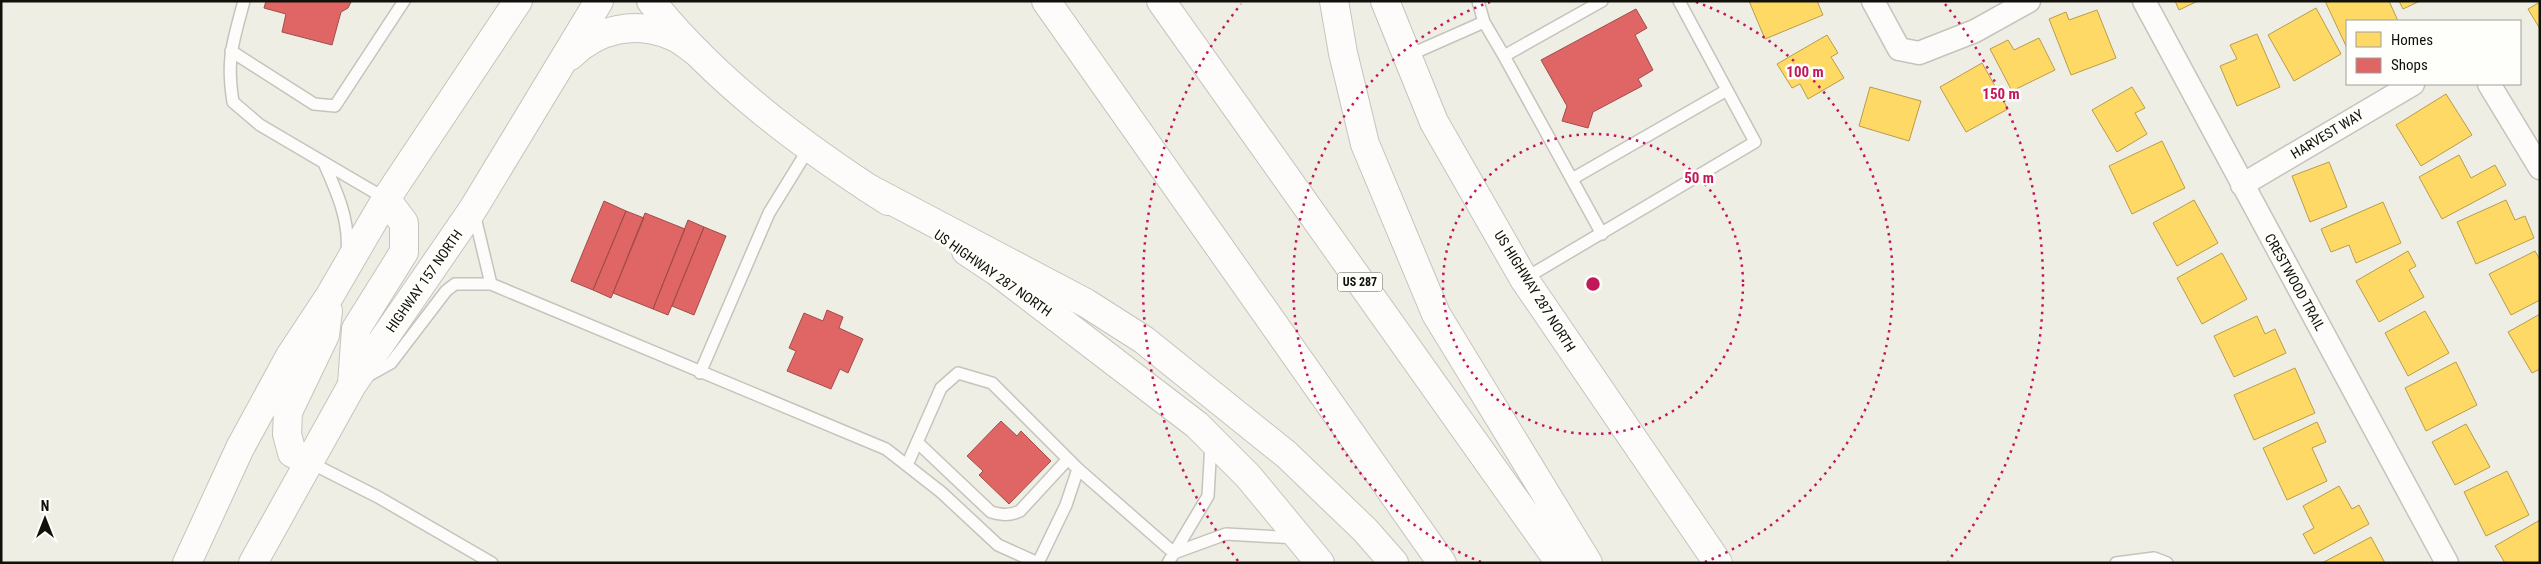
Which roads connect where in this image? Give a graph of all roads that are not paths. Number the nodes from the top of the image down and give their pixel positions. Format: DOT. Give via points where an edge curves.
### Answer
graph roads {
  1 [pos="244,1"];
  2 [pos="404,1"];
  3 [pos="599,1"];
  4 [pos="651,1"];
  5 [pos="1046,1"];
  6 [pos="1161,1"];
  7 [pos="1334,1"];
  8 [pos="1385,1"];
  9 [pos="1602,1"];
  10 [pos="1679,1"];
  11 [pos="1873,1"];
  12 [pos="2029,1"];
  13 [pos="2144,1"];
  14 [pos="1480,2"];
  15 [pos="514,5"];
  16 [pos="1484,22"];
  17 [pos="231,51"];
  18 [pos="698,53"];
  19 [pos="1407,56"];
  20 [pos="1504,56"];
  21 [pos="560,65"];
  22 [pos="2411,85"];
  23 [pos="2490,85"];
  24 [pos="1727,90"];
  25 [pos="809,148"];
  26 [pos="324,164"];
  27 [pos="2540,168"];
  28 [pos="1572,179"];
  29 [pos="2242,185"];
  30 [pos="868,188"];
  31 [pos="386,199"];
  32 [pos="473,209"];
  33 [pos="1602,234"];
  34 [pos="345,270"];
  35 [pos="1524,279"];
  36 [pos="491,284"];
  37 [pos="329,297"];
  38 [pos="700,373"];
  39 [pos="352,385"];
  40 [pos="1212,439"];
  41 [pos="917,442"];
  42 [pos="1068,459"];
  43 [pos="309,462"];
  44 [pos="906,465"];
  45 [pos="1078,469"];
  46 [pos="198,537"];
  47 [pos="1300,538"];
  48 [pos="1170,560"];
  49 [pos="180,563"];
  50 [pos="187,563"];
  51 [pos="253,563"];
  52 [pos="492,563"];
  53 [pos="1038,563"];
  54 [pos="1320,563"];
  55 [pos="1394,563"];
  56 [pos="1442,563"];
  57 [pos="1560,563"];
  58 [pos="1588,563"];
  59 [pos="1718,563"];
  60 [pos="2116,563"];
  61 [pos="2168,563"];
  62 [pos="2447,563"];
  1 -- 17 [label="lane"];
  2 -- 17 [label="lane" via="335,106 314,104"];
  3 -- 21 [label="main road, HIGHWAY 157 NORTH"];
  4 -- 18 [label="main road, US HIGHWAY 287 NORTH"];
  5 -- 56 [label="main road"];
  6 -- 57 [label="main road, US 287"];
  7 -- 58 [label="main road" via="1365,144 1436,314"];
  8 -- 19 [label="main road, US HIGHWAY 287 NORTH"];
  9 -- 20 [label="lane"];
  10 -- 24 [label="lane"];
  11 -- 12 [label="street" via="1899,49 1919,53 1975,31"];
  13 -- 29 [label="street, CRESTWOOD TRAIL"];
  14 -- 16 [label="lane"];
  15 -- 31 [label="main road"];
  16 -- 19 [label="lane"];
  16 -- 20 [label="lane"];
  17 -- 26 [label="lane" via="229,73 233,102 260,125"];
  18 -- 21 [label="main road" via="672,36 642,28 611,30 582,44"];
  18 -- 25 [label="main road, US HIGHWAY 287 NORTH" via="727,82"];
  19 -- 35 [label="main road, US HIGHWAY 287 NORTH" via="1434,122"];
  20 -- 28 [label="lane"];
  21 -- 32 [label="main road, HIGHWAY 157 NORTH"];
  22 -- 29 [label="street, HARVEST WAY"];
  23 -- 27 [label="street"];
  24 -- 28 [label="lane"];
  24 -- 33 [label="lane" via="1755,142"];
  25 -- 30 [label="main road, US HIGHWAY 287 NORTH"];
  25 -- 38 [label="lane" via="765,221"];
  26 -- 31 [label="lane"];
  26 -- 34 [label="lane" via="344,213 348,240"];
  28 -- 33 [label="lane"];
  29 -- 62 [label="street, CRESTWOOD TRAIL"];
  30 -- 40 [label="main road, US HIGHWAY 287 NORTH" via="996,271"];
  30 -- 55 [label="main road" via="1086,303 1144,340 1287,455 1365,530"];
  31 -- 34 [label="main road"];
  31 -- 39 [label="main road" via="404,223 404,252 356,328"];
  32 -- 36 [label="lane"];
  32 -- 39 [label="main road, HIGHWAY 157 NORTH"];
  33 -- 35 [label="lane"];
  34 -- 37 [label="main road"];
  35 -- 59 [label="main road, US HIGHWAY 287 NORTH"];
  36 -- 38 [label="lane"];
  36 -- 39 [label="lane" via="455,284 446,291 391,363"];
  37 -- 43 [label="main road" via="325,334 288,412 287,434 292,453"];
  37 -- 46 [label="main road" via="290,356 240,448"];
  38 -- 44 [label="lane" via="886,449"];
  39 -- 43 [label="main road, HIGHWAY 157 NORTH"];
  40 -- 47 [label="main road, US HIGHWAY 287 NORTH"];
  40 -- 48 [label="lane" via="1208,496"];
  41 -- 42 [label="lane" via="991,512 1000,515 1010,516 1020,511"];
  41 -- 42 [label="lane" via="941,388 958,374 992,383"];
  41 -- 44 [label="lane"];
  42 -- 45 [label="lane"];
  43 -- 51 [label="main road, HIGHWAY 157 NORTH"];
  43 -- 52 [label="lane" via="378,497"];
  44 -- 53 [label="lane" via="941,492 998,545"];
  45 -- 48 [label="lane"];
  45 -- 53 [label="lane" via="1066,505"];
  46 -- 49 [label="main road"];
  46 -- 50 [label="main road"];
  47 -- 48 [label="lane" via="1226,534"];
  47 -- 54 [label="main road, US HIGHWAY 287 NORTH"];
  60 -- 61 [label="lane" via="2154,558"];
}
